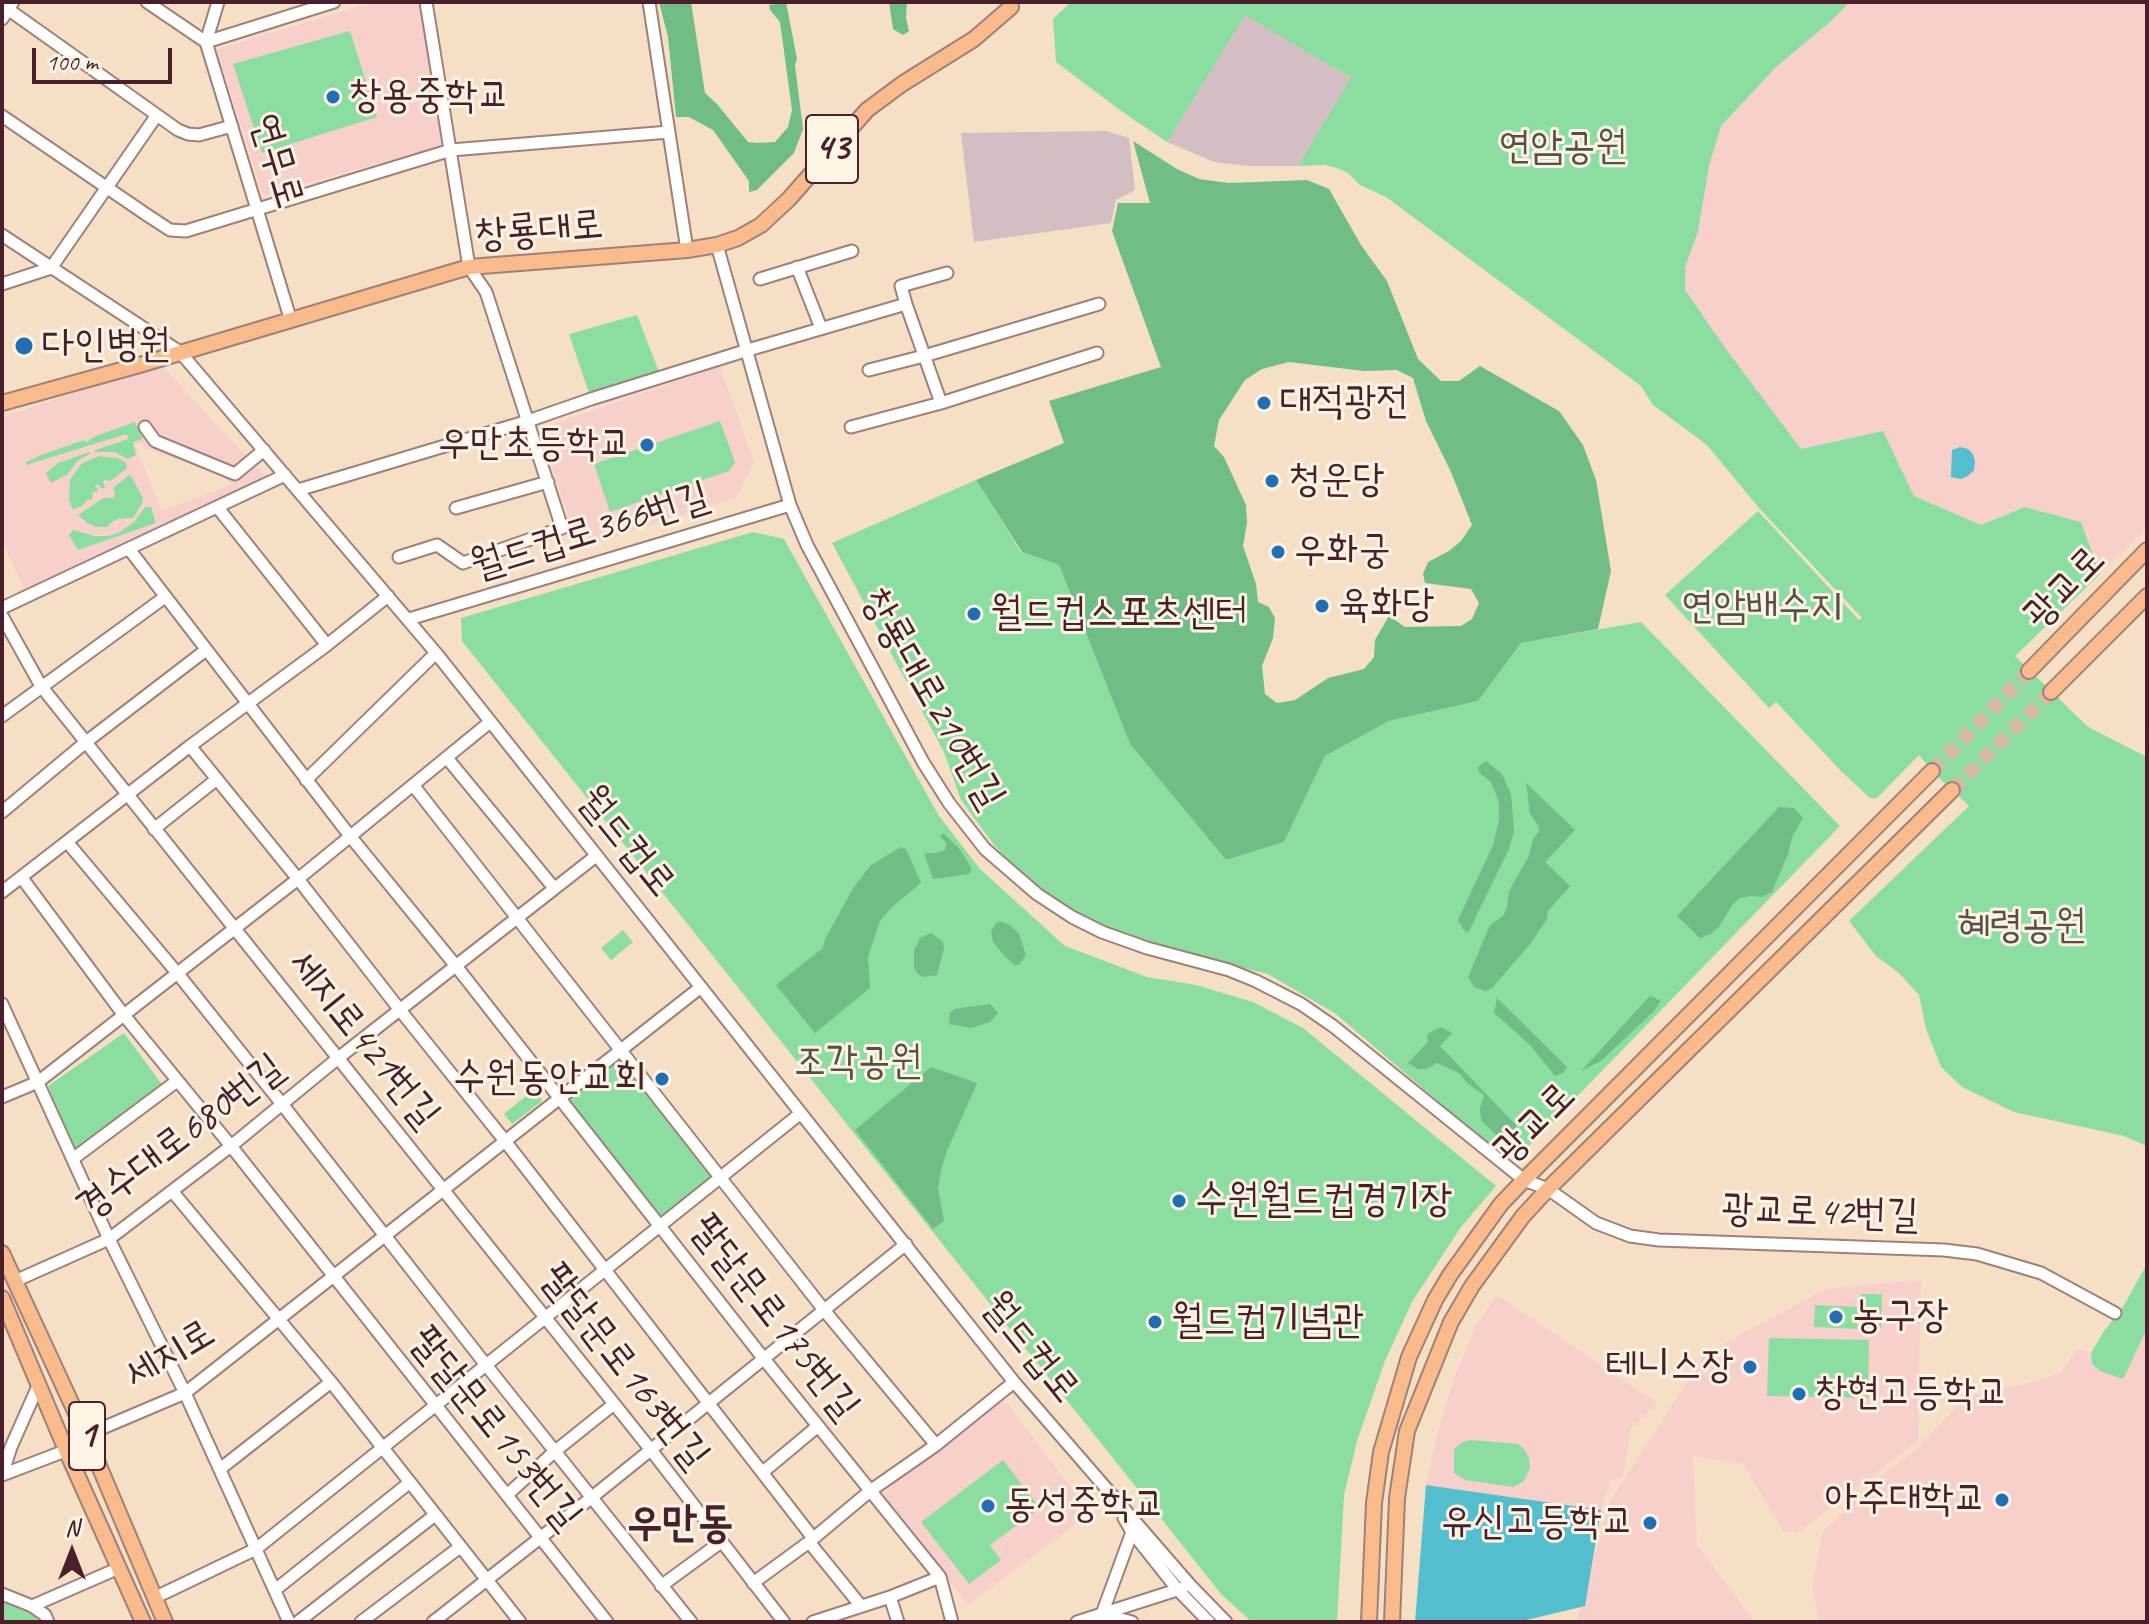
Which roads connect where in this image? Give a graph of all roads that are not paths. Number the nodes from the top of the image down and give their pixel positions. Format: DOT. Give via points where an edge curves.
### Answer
graph roads {
  1 [pos="147,2"];
  2 [pos="218,2"];
  3 [pos="334,2"];
  4 [pos="426,2"];
  5 [pos="649,2"];
  6 [pos="300,7"];
  7 [pos="1011,7"];
  8 [pos="6,9"];
  9 [pos="206,42"];
  10 [pos="157,115"];
  11 [pos="2,116"];
  12 [pos="232,126"];
  13 [pos="669,132"];
  14 [pos="451,150"];
  15 [pos="106,188"];
  16 [pos="257,208"];
  17 [pos="2,235"];
  18 [pos="717,245"];
  19 [pos="687,250"];
  20 [pos="852,251"];
  21 [pos="469,267"];
  22 [pos="797,267"];
  23 [pos="51,268"];
  24 [pos="947,273"];
  25 [pos="760,279"];
  26 [pos="2,284"];
  27 [pos="906,304"];
  28 [pos="1099,304"];
  29 [pos="291,321"];
  30 [pos="821,328"];
  31 [pos="748,350"];
  32 [pos="180,352"];
  33 [pos="1097,353"];
  34 [pos="924,356"];
  35 [pos="869,370"];
  36 [pos="2,403"];
  37 [pos="941,403"];
  38 [pos="528,421"];
  39 [pos="145,427"];
  40 [pos="851,427"];
  41 [pos="264,450"];
  42 [pos="285,475"];
  43 [pos="548,482"];
  44 [pos="298,490"];
  45 [pos="790,505"];
  46 [pos="218,508"];
  47 [pos="456,508"];
  48 [pos="129,549"];
  49 [pos="2145,555"];
  50 [pos="399,557"];
  51 [pos="388,596"];
  52 [pos="2147,596"];
  53 [pos="165,597"];
  54 [pos="2,608"];
  55 [pos="2,616"];
  56 [pos="409,619"];
  57 [pos="327,645"];
  58 [pos="206,650"];
  59 [pos="436,653"];
  60 [pos="2029,671"];
  61 [pos="41,686"];
  62 [pos="2051,692"];
  63 [pos="247,704"];
  64 [pos="2,716"];
  65 [pos="490,722"];
  66 [pos="86,742"];
  67 [pos="190,746"];
  68 [pos="447,758"];
  69 [pos="1932,771"];
  70 [pos="217,779"];
  71 [pos="306,780"];
  72 [pos="413,785"];
  73 [pos="1952,790"];
  74 [pos="128,796"];
  75 [pos="2,812"];
  76 [pos="154,829"];
  77 [pos="350,836"];
  78 [pos="68,843"];
  79 [pos="596,856"];
  80 [pos="22,878"];
  81 [pos="298,879"];
  82 [pos="554,888"];
  83 [pos="2,892"];
  84 [pos="517,918"];
  85 [pos="234,929"];
  86 [pos="456,966"];
  87 [pos="178,974"];
  88 [pos="701,987"];
  89 [pos="2,1004"];
  90 [pos="400,1010"];
  91 [pos="123,1014"];
  92 [pos="621,1049"];
  93 [pos="337,1059"];
  94 [pos="177,1081"];
  95 [pos="38,1082"];
  96 [pos="2,1097"];
  97 [pos="559,1098"];
  98 [pos="282,1104"];
  99 [pos="801,1113"];
  100 [pos="505,1141"];
  101 [pos="231,1146"];
  102 [pos="74,1158"];
  103 [pos="720,1177"];
  104 [pos="1524,1180"];
  105 [pos="1548,1189"];
  106 [pos="443,1190"];
  107 [pos="172,1191"];
  108 [pos="660,1226"];
  109 [pos="384,1235"];
  110 [pos="109,1239"];
  111 [pos="906,1244"];
  112 [pos="2,1253"];
  113 [pos="606,1269"];
  114 [pos="333,1275"];
  115 [pos="15,1281"];
  116 [pos="2,1298"];
  117 [pos="824,1310"];
  118 [pos="2115,1313"];
  119 [pos="545,1318"];
  120 [pos="279,1320"];
  121 [pos="764,1359"];
  122 [pos="486,1365"];
  123 [pos="331,1382"];
  124 [pos="1014,1382"];
  125 [pos="39,1384"];
  126 [pos="185,1393"];
  127 [pos="710,1403"];
  128 [pos="614,1404"];
  129 [pos="435,1406"];
  130 [pos="818,1426"];
  131 [pos="86,1435"];
  132 [pos="936,1445"];
  133 [pos="6,1446"];
  134 [pos="382,1449"];
  135 [pos="66,1450"];
  136 [pos="651,1450"];
  137 [pos="554,1452"];
  138 [pos="220,1469"];
  139 [pos="763,1472"];
  140 [pos="2,1475"];
  141 [pos="409,1483"];
  142 [pos="870,1491"];
  143 [pos="507,1495"];
  144 [pos="1112,1497"];
  145 [pos="591,1498"];
  146 [pos="435,1515"];
  147 [pos="1132,1532"];
  148 [pos="542,1537"];
  149 [pos="811,1540"];
  150 [pos="721,1542"];
  151 [pos="460,1547"];
  152 [pos="256,1549"];
  153 [pos="119,1568"];
  154 [pos="940,1577"];
  155 [pos="487,1581"];
  156 [pos="753,1583"];
  157 [pos="1190,1585"];
  158 [pos="661,1586"];
  159 [pos="275,1590"];
  160 [pos="1178,1590"];
  161 [pos="2,1594"];
  162 [pos="890,1597"];
  163 [pos="154,1598"];
  164 [pos="32,1606"];
  165 [pos="861,1606"];
  166 [pos="1102,1614"];
  167 [pos="846,1617"];
  168 [pos="48,1622"];
  169 [pos="143,1622"];
  170 [pos="165,1622"];
  171 [pos="289,1622"];
  172 [pos="298,1622"];
  173 [pos="361,1622"];
  174 [pos="433,1622"];
  175 [pos="520,1622"];
  176 [pos="607,1622"];
  177 [pos="691,1622"];
  178 [pos="784,1622"];
  179 [pos="813,1622"];
  180 [pos="898,1622"];
  181 [pos="952,1622"];
  182 [pos="1077,1622"];
  183 [pos="1132,1622"];
  184 [pos="1209,1622"];
  185 [pos="1226,1622"];
  186 [pos="1369,1622"];
  187 [pos="1392,1622"];
  1 -- 9 [label="street"];
  2 -- 9 [label="street"];
  3 -- 6 [label="street"];
  4 -- 14 [label="street"];
  5 -- 13 [label="street"];
  6 -- 9 [label="street"];
  7 -- 18 [label="main road, 창룡대로 / 43" via="974,39 867,110 761,225"];
  8 -- 10 [label="street"];
  9 -- 12 [label="street, 연무로"];
  10 -- 12 [label="street" via="188,134"];
  10 -- 15 [label="street"];
  11 -- 15 [label="street"];
  12 -- 16 [label="street, 연무로"];
  13 -- 14 [label="street"];
  13 -- 19 [label="street"];
  14 -- 16 [label="street"];
  14 -- 21 [label="street"];
  15 -- 16 [label="street" via="170,230 186,231"];
  15 -- 23 [label="street"];
  16 -- 29 [label="street, 연무로"];
  17 -- 23 [label="street, 월드컵로"];
  18 -- 19 [label="main road, 창룡대로 / 43"];
  18 -- 31 [label="street, 창룡대로210번길"];
  19 -- 21 [label="main road, 창룡대로 / 43"];
  20 -- 22 [label="street"];
  21 -- 29 [label="main road, 창룡대로 / 43"];
  21 -- 38 [label="street" via="489,301"];
  22 -- 25 [label="street"];
  22 -- 30 [label="street"];
  23 -- 26 [label="street"];
  23 -- 32 [label="street, 월드컵로"];
  24 -- 27 [label="street" via="901,286"];
  27 -- 30 [label="street"];
  27 -- 34 [label="street"];
  28 -- 34 [label="street"];
  29 -- 32 [label="main road, 창룡대로 / 43"];
  30 -- 31 [label="street"];
  31 -- 38 [label="street"];
  31 -- 45 [label="street, 창룡대로210번길"];
  32 -- 36 [label="main road, 창룡대로 / 43"];
  32 -- 41 [label="street, 월드컵로"];
  33 -- 37 [label="street"];
  34 -- 35 [label="street"];
  34 -- 37 [label="street"];
  37 -- 40 [label="street"];
  38 -- 43 [label="street"];
  38 -- 44 [label="street"];
  39 -- 41 [label="street" via="155,441 235,474"];
  41 -- 42 [label="street, 월드컵로"];
  42 -- 44 [label="street, 월드컵로"];
  42 -- 46 [label="street"];
  43 -- 47 [label="street"];
  43 -- 50 [label="street" via="562,528 463,563 437,545"];
  44 -- 51 [label="street, 월드컵로"];
  45 -- 56 [label="street, 월드컵로366번길"];
  45 -- 104 [label="street, 창룡대로210번길" via="923,762 971,833 1001,865 1051,905 1102,932 1229,970 1301,1004"];
  46 -- 48 [label="street"];
  46 -- 57 [label="street"];
  48 -- 53 [label="street"];
  48 -- 54 [label="street"];
  49 -- 60 [label="main road, 광교로"];
  51 -- 56 [label="street, 월드컵로"];
  51 -- 57 [label="street"];
  52 -- 62 [label="main road, 광교로"];
  53 -- 58 [label="street"];
  53 -- 61 [label="street"];
  55 -- 61 [label="street, 세지로421번길"];
  56 -- 59 [label="street, 월드컵로"];
  57 -- 63 [label="street"];
  58 -- 63 [label="street"];
  58 -- 66 [label="street"];
  59 -- 65 [label="street, 월드컵로"];
  59 -- 71 [label="street"];
  61 -- 64 [label="street"];
  61 -- 66 [label="street, 세지로421번길"];
  63 -- 67 [label="street"];
  63 -- 71 [label="street"];
  65 -- 68 [label="street"];
  65 -- 79 [label="street, 월드컵로"];
  66 -- 74 [label="street, 세지로421번길"];
  66 -- 75 [label="street"];
  67 -- 70 [label="street"];
  67 -- 74 [label="street"];
  68 -- 72 [label="street"];
  68 -- 82 [label="street"];
  69 -- 104 [label="main road, 광교로"];
  70 -- 76 [label="street"];
  70 -- 81 [label="street"];
  71 -- 77 [label="street"];
  72 -- 77 [label="street"];
  72 -- 84 [label="street"];
  73 -- 105 [label="main road, 광교로"];
  74 -- 76 [label="street, 세지로421번길"];
  74 -- 78 [label="street"];
  76 -- 85 [label="street, 세지로421번길"];
  77 -- 81 [label="street"];
  77 -- 86 [label="street"];
  78 -- 80 [label="street"];
  78 -- 87 [label="street"];
  79 -- 82 [label="street, 경수대로680번길"];
  79 -- 88 [label="street, 월드컵로"];
  80 -- 83 [label="street"];
  80 -- 91 [label="street"];
  81 -- 85 [label="street"];
  81 -- 90 [label="street"];
  82 -- 84 [label="street, 경수대로680번길"];
  84 -- 86 [label="street, 경수대로680번길"];
  84 -- 92 [label="street"];
  85 -- 87 [label="street"];
  85 -- 93 [label="street, 세지로421번길"];
  86 -- 90 [label="street, 경수대로680번길"];
  86 -- 97 [label="street"];
  87 -- 91 [label="street"];
  87 -- 98 [label="street"];
  88 -- 92 [label="street, 세지로"];
  88 -- 99 [label="street, 월드컵로"];
  89 -- 95 [label="street"];
  90 -- 93 [label="street, 경수대로680번길"];
  90 -- 100 [label="street"];
  91 -- 94 [label="street"];
  91 -- 95 [label="street"];
  92 -- 97 [label="street, 세지로"];
  92 -- 103 [label="street"];
  93 -- 98 [label="street, 경수대로680번길"];
  93 -- 106 [label="street, 세지로421번길"];
  94 -- 101 [label="street"];
  94 -- 102 [label="street"];
  95 -- 96 [label="street"];
  95 -- 102 [label="street"];
  97 -- 100 [label="street, 세지로"];
  97 -- 108 [label="street, 팔달문로175번길"];
  98 -- 101 [label="street, 경수대로680번길"];
  98 -- 109 [label="street"];
  99 -- 103 [label="street"];
  99 -- 111 [label="street, 월드컵로"];
  100 -- 106 [label="street, 세지로"];
  100 -- 113 [label="street"];
  101 -- 107 [label="street, 경수대로680번길"];
  101 -- 114 [label="street"];
  102 -- 110 [label="street"];
  103 -- 108 [label="street"];
  103 -- 117 [label="street"];
  104 -- 105 [label="street, 광교로42번길"];
  104 -- 186 [label="main road, 광교로" via="1450,1275 1409,1357 1377,1473"];
  105 -- 118 [label="street, 광교로42번길" via="1596,1223 1630,1236 1977,1254 2041,1273"];
  105 -- 187 [label="main road, 광교로" via="1523,1216 1451,1322 1407,1431 1397,1498"];
  106 -- 109 [label="street, 세지로"];
  106 -- 119 [label="street, 팔달문로163번길"];
  107 -- 110 [label="street, 경수대로680번길"];
  107 -- 120 [label="street, 세지로"];
  108 -- 113 [label="street"];
  108 -- 121 [label="street, 팔달문로175번길"];
  109 -- 114 [label="street, 세지로"];
  109 -- 122 [label="street"];
  110 -- 115 [label="street, 경수대로680번길"];
  110 -- 126 [label="street"];
  111 -- 117 [label="street"];
  111 -- 124 [label="street, 월드컵로"];
  112 -- 115 [label="main road, 1"];
  113 -- 119 [label="street"];
  113 -- 127 [label="street"];
  114 -- 120 [label="street, 세지로"];
  114 -- 129 [label="street, 팔달문로153번길"];
  115 -- 131 [label="main road, 1"];
  116 -- 125 [label="main road, 1"];
  117 -- 121 [label="street"];
  117 -- 132 [label="street"];
  119 -- 122 [label="street"];
  119 -- 128 [label="street, 팔달문로163번길"];
  120 -- 123 [label="street"];
  120 -- 126 [label="street, 세지로"];
  121 -- 127 [label="street"];
  121 -- 130 [label="street, 팔달문로175번길"];
  122 -- 129 [label="street"];
  122 -- 137 [label="street"];
  123 -- 134 [label="street"];
  123 -- 138 [label="street"];
  124 -- 132 [label="street"];
  124 -- 144 [label="street, 월드컵로"];
  125 -- 133 [label="street, 세지로"];
  125 -- 135 [label="main road, 1"];
  126 -- 131 [label="street, 세지로"];
  126 -- 138 [label="street"];
  127 -- 136 [label="street"];
  127 -- 139 [label="street"];
  128 -- 136 [label="street, 팔달문로163번길"];
  128 -- 137 [label="street"];
  129 -- 134 [label="street"];
  129 -- 143 [label="street, 팔달문로153번길"];
  130 -- 139 [label="street"];
  130 -- 142 [label="street, 팔달문로175번길"];
  131 -- 135 [label="street, 세지로"];
  131 -- 163 [label="main road, 1"];
  132 -- 142 [label="street"];
  133 -- 140 [label="street, 세지로"];
  134 -- 141 [label="street"];
  134 -- 152 [label="street"];
  135 -- 140 [label="street, 세지로"];
  135 -- 153 [label="main road, 1"];
  136 -- 145 [label="street"];
  136 -- 150 [label="street, 팔달문로163번길"];
  137 -- 143 [label="street"];
  137 -- 145 [label="street"];
  138 -- 152 [label="street"];
  139 -- 149 [label="street"];
  141 -- 146 [label="street"];
  141 -- 159 [label="street"];
  142 -- 149 [label="street"];
  142 -- 154 [label="street, 팔달문로175번길"];
  143 -- 148 [label="street, 팔달문로153번길"];
  144 -- 147 [label="street, 월드컵로"];
  144 -- 157 [label="street, 월드컵로"];
  145 -- 148 [label="street"];
  145 -- 158 [label="street"];
  146 -- 151 [label="street"];
  146 -- 172 [label="street"];
  147 -- 160 [label="street, 월드컵로"];
  147 -- 166 [label="street"];
  148 -- 155 [label="street"];
  148 -- 176 [label="street, 팔달문로153번길"];
  149 -- 156 [label="street"];
  149 -- 165 [label="street"];
  150 -- 156 [label="street, 팔달문로163번길"];
  150 -- 158 [label="street"];
  151 -- 155 [label="street"];
  151 -- 173 [label="street"];
  152 -- 159 [label="street"];
  152 -- 163 [label="street"];
  153 -- 164 [label="street"];
  153 -- 169 [label="main road, 1"];
  154 -- 162 [label="street"];
  154 -- 181 [label="street, 팔달문로175번길"];
  155 -- 174 [label="street"];
  155 -- 175 [label="street"];
  156 -- 178 [label="street, 팔달문로163번길"];
  157 -- 160 [label="street"];
  157 -- 185 [label="street, 월드컵로"];
  158 -- 177 [label="street"];
  159 -- 171 [label="street"];
  160 -- 166 [label="street"];
  160 -- 184 [label="street, 월드컵로"];
  161 -- 164 [label="street"];
  162 -- 165 [label="street"];
  162 -- 180 [label="street"];
  163 -- 170 [label="main road, 1"];
  164 -- 168 [label="street"];
  165 -- 167 [label="street"];
  166 -- 182 [label="street"];
  166 -- 183 [label="street"];
  167 -- 179 [label="street"];
}
